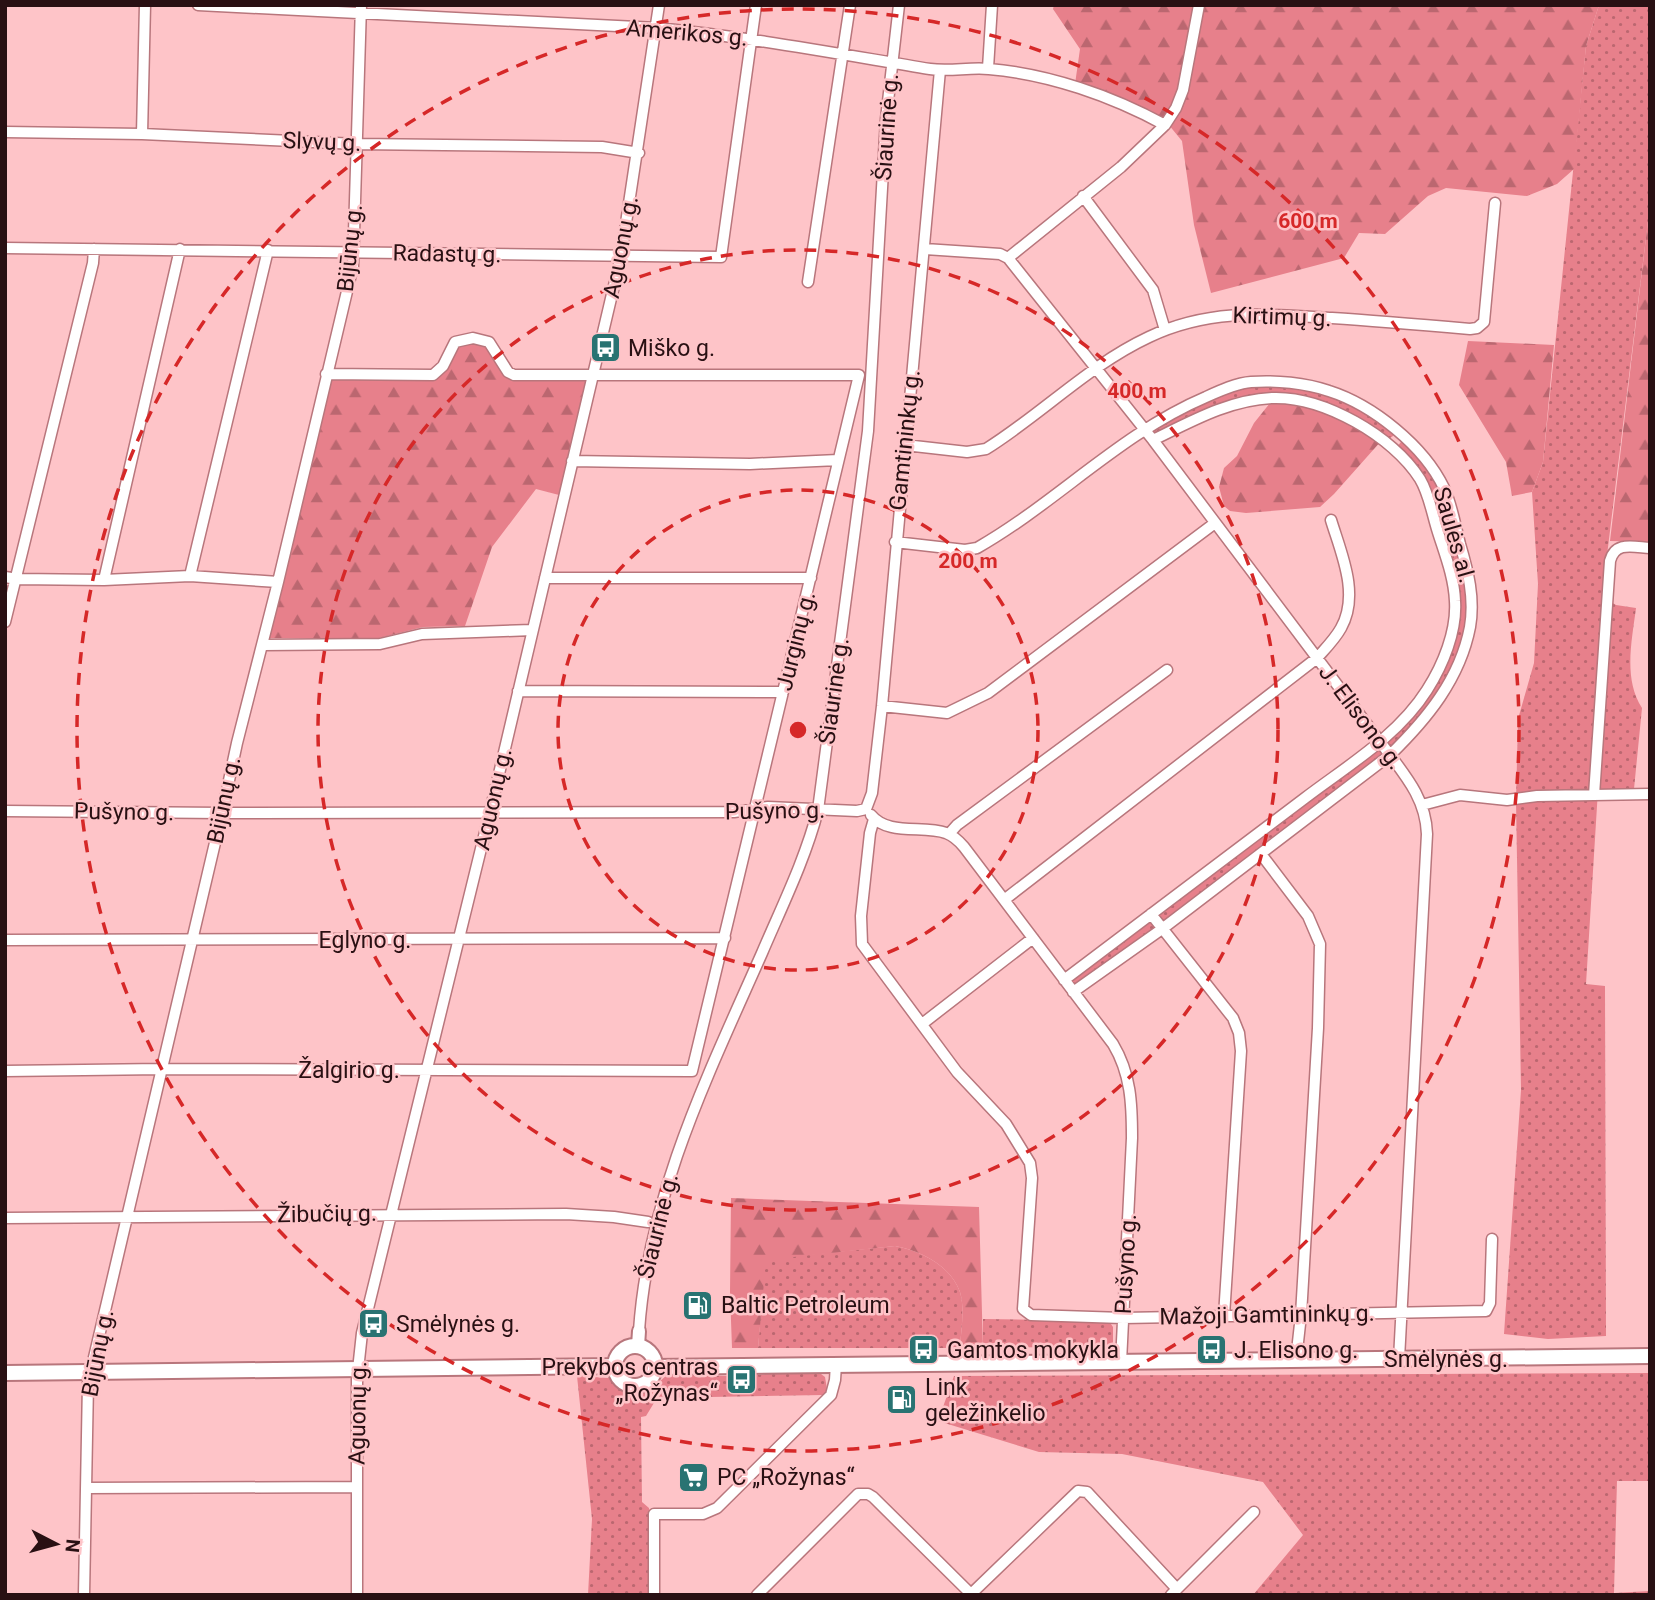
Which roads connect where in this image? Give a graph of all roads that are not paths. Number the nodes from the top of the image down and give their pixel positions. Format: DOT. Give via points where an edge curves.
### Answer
graph roads {
  1 [pos="145,5"];
  2 [pos="198,5"];
  3 [pos="450,5"];
  4 [pos="659,5"];
  5 [pos="755,5"];
  6 [pos="849,5"];
  7 [pos="899,5"];
  8 [pos="992,5"];
  9 [pos="1199,5"];
  10 [pos="361,10"];
  11 [pos="450,19"];
  12 [pos="657,28"];
  13 [pos="751,39"];
  14 [pos="843,53"];
  15 [pos="891,62"];
  16 [pos="988,68"];
  17 [pos="940,70"];
  18 [pos="1165,125"];
  19 [pos="5,132"];
  20 [pos="142,134"];
  21 [pos="357,144"];
  22 [pos="639,153"];
  23 [pos="1083,196"];
  24 [pos="1495,203"];
  25 [pos="5,248"];
  26 [pos="94,249"];
  27 [pos="180,249"];
  28 [pos="925,249"];
  29 [pos="268,250"];
  30 [pos="354,253"];
  31 [pos="621,256"];
  32 [pos="1008,258"];
  33 [pos="808,282"];
  34 [pos="1165,330"];
  35 [pos="1096,369"];
  36 [pos="327,374"];
  37 [pos="593,374"];
  38 [pos="1144,429"];
  39 [pos="1402,434"];
  40 [pos="1153,440"];
  41 [pos="905,445"];
  42 [pos="1389,446"];
  43 [pos="838,460"];
  44 [pos="572,461"];
  45 [pos="1331,520"];
  46 [pos="1215,523"];
  47 [pos="895,542"];
  48 [pos="1650,548"];
  49 [pos="190,576"];
  50 [pos="5,577"];
  51 [pos="545,578"];
  52 [pos="811,578"];
  53 [pos="17,579"];
  54 [pos="104,580"];
  55 [pos="278,582"];
  56 [pos="5,622"];
  57 [pos="532,630"];
  58 [pos="262,645"];
  59 [pos="1317,658"];
  60 [pos="1167,670"];
  61 [pos="518,691"];
  62 [pos="783,692"];
  63 [pos="882,706"];
  64 [pos="1380,741"];
  65 [pos="1390,755"];
  66 [pos="1594,794"];
  67 [pos="1650,794"];
  68 [pos="1422,805"];
  69 [pos="754,809"];
  70 [pos="866,809"];
  71 [pos="818,810"];
  72 [pos="5,811"];
  73 [pos="222,813"];
  74 [pos="490,813"];
  75 [pos="874,819"];
  76 [pos="949,834"];
  77 [pos="1261,854"];
  78 [pos="1004,900"];
  79 [pos="1151,914"];
  80 [pos="1162,929"];
  81 [pos="725,938"];
  82 [pos="191,939"];
  83 [pos="1033,939"];
  84 [pos="5,940"];
  85 [pos="459,940"];
  86 [pos="1063,979"];
  87 [pos="1073,992"];
  88 [pos="922,1024"];
  89 [pos="162,1069"];
  90 [pos="426,1070"];
  91 [pos="692,1070"];
  92 [pos="5,1071"];
  93 [pos="392,1214"];
  94 [pos="126,1216"];
  95 [pos="5,1217"];
  96 [pos="648,1222"];
  97 [pos="1492,1239"];
  98 [pos="1400,1313"];
  99 [pos="1301,1315"];
  100 [pos="1224,1316"];
  101 [pos="1123,1318"];
  102 [pos="639,1331"];
  103 [pos="638,1346"];
  104 [pos="1650,1356"];
  105 [pos="1399,1359"];
  106 [pos="1296,1360"];
  107 [pos="1121,1362"];
  108 [pos="836,1364"];
  109 [pos="615,1366"];
  110 [pos="655,1367"];
  111 [pos="358,1368"];
  112 [pos="5,1373"];
  113 [pos="91,1373"];
  114 [pos="357,1487"];
  115 [pos="86,1488"];
  116 [pos="1254,1512"];
  117 [pos="1174,1592"];
  118 [pos="971,1594"];
  119 [pos="83,1595"];
  120 [pos="357,1595"];
  121 [pos="654,1595"];
  122 [pos="757,1595"];
  1 -- 20 [label="street"];
  2 -- 10 [label="street, Amerikos g."];
  3 -- 11 [label="street"];
  4 -- 12 [label="street, Aguonų g."];
  5 -- 13 [label="street"];
  6 -- 14 [label="street"];
  7 -- 15 [label="street, Šiaurinė g."];
  8 -- 16 [label="street"];
  9 -- 18 [label="street" via="1183,90"];
  10 -- 11 [label="street, Amerikos g."];
  10 -- 21 [label="street, Bijūnų g."];
  11 -- 12 [label="street, Amerikos g."];
  12 -- 13 [label="street, Amerikos g."];
  12 -- 22 [label="street, Aguonų g."];
  13 -- 14 [label="street, Amerikos g."];
  13 -- 31 [label="street, Radastų g." via="722,257"];
  14 -- 15 [label="street, Amerikos g."];
  14 -- 33 [label="street"];
  15 -- 17 [label="street, Amerikos g."];
  15 -- 71 [label="street, Šiaurinė g." via="868,431"];
  16 -- 17 [label="street, Amerikos g."];
  16 -- 18 [label="street, Amerikos g." via="1047,79 1130,106"];
  17 -- 28 [label="street, Gamtininkų g."];
  18 -- 23 [label="street"];
  19 -- 20 [label="street, Slyvų g."];
  20 -- 21 [label="street, Slyvų g."];
  21 -- 22 [label="street, Slyvų g." via="602,147"];
  21 -- 30 [label="street, Bijūnų g."];
  22 -- 31 [label="street, Aguonų g."];
  23 -- 32 [label="street"];
  23 -- 34 [label="street" via="1153,290"];
  24 -- 34 [label="street, Kirtimų g." via="1484,321 1478,328 1255,313 1218,315"];
  25 -- 26 [label="street, Radastų g."];
  26 -- 27 [label="street, Radastų g."];
  26 -- 53 [label="street"];
  27 -- 29 [label="street, Radastų g."];
  27 -- 54 [label="street"];
  28 -- 32 [label="street"];
  28 -- 41 [label="street, Gamtininkų g."];
  29 -- 30 [label="street, Radastų g."];
  29 -- 49 [label="street"];
  30 -- 31 [label="street, Radastų g."];
  30 -- 36 [label="street, Bijūnų g."];
  31 -- 37 [label="street, Aguonų g."];
  32 -- 35 [label="street, J. Elisono g."];
  34 -- 35 [label="street, Kirtimų g."];
  35 -- 38 [label="street, J. Elisono g."];
  35 -- 41 [label="street, Kirtimų g." via="986,449 975,452"];
  36 -- 37 [label="street" via="433,375 455,342 473,338 489,342 514,375"];
  36 -- 55 [label="street, Bijūnų g."];
  37 -- 43 [label="street, Jurginų g." via="859,375"];
  37 -- 44 [label="street, Aguonų g."];
  38 -- 39 [label="street, Saulės al." via="1223,389 1249,382 1329,390"];
  38 -- 40 [label="street, J. Elisono g."];
  38 -- 47 [label="street, Saulės al." via="977,548"];
  39 -- 42 [label="street"];
  39 -- 65 [label="street, Saulės al." via="1444,488 1469,575 1472,602 1467,638 1453,677 1420,725"];
  40 -- 42 [label="street, Saulės al." via="1236,403 1274,398 1322,405"];
  40 -- 46 [label="street, J. Elisono g."];
  41 -- 47 [label="street, Gamtininkų g."];
  42 -- 64 [label="street, Saulės al." via="1419,478 1427,495 1455,601 1448,645 1428,688 1402,722"];
  43 -- 44 [label="street" via="750,464"];
  43 -- 52 [label="street, Jurginų g."];
  44 -- 51 [label="street, Aguonų g."];
  45 -- 59 [label="street" via="1349,602 1343,625"];
  46 -- 59 [label="street, J. Elisono g."];
  46 -- 63 [label="street" via="988,693 947,713"];
  47 -- 63 [label="street, Gamtininkų g."];
  48 -- 66 [label="street" via="1618,547 1610,561"];
  49 -- 54 [label="street"];
  49 -- 55 [label="street"];
  50 -- 53 [label="street"];
  51 -- 52 [label="street"];
  51 -- 57 [label="street, Aguonų g."];
  52 -- 62 [label="street, Jurginų g."];
  53 -- 54 [label="street"];
  53 -- 56 [label="street"];
  55 -- 58 [label="street, Bijūnų g."];
  57 -- 58 [label="street" via="422,634 380,644"];
  57 -- 61 [label="street, Aguonų g."];
  58 -- 73 [label="street, Bijūnų g."];
  59 -- 64 [label="street, J. Elisono g."];
  59 -- 78 [label="street"];
  60 -- 76 [label="street"];
  61 -- 62 [label="street"];
  61 -- 74 [label="street, Aguonų g."];
  62 -- 69 [label="street, Jurginų g."];
  63 -- 70 [label="street, Gamtininkų g."];
  64 -- 65 [label="street, J. Elisono g."];
  64 -- 79 [label="street, Saulės al."];
  65 -- 68 [label="street, J. Elisono g."];
  65 -- 77 [label="street, Saulės al."];
  66 -- 67 [label="street"];
  66 -- 68 [label="street" via="1507,800 1460,795"];
  68 -- 98 [label="street, J. Elisono g." via="1427,834"];
  69 -- 71 [label="street, Pušyno g."];
  69 -- 74 [label="street, Pušyno g."];
  69 -- 81 [label="street, Jurginų g."];
  70 -- 71 [label="street, Pušyno g."];
  70 -- 75 [label="street"];
  71 -- 102 [label="street, Šiaurinė g." via="803,858 679,1148 645,1272"];
  72 -- 73 [label="street, Pušyno g."];
  73 -- 74 [label="street, Pušyno g."];
  73 -- 82 [label="street, Bijūnų g."];
  74 -- 85 [label="street, Aguonų g."];
  75 -- 76 [label="street" via="896,828"];
  75 -- 88 [label="street, Mažoji Gamtininkų g." via="860,916 862,944"];
  76 -- 78 [label="street, Pušyno g."];
  77 -- 80 [label="street, Saulės al."];
  77 -- 99 [label="street" via="1308,916 1320,944"];
  78 -- 83 [label="street, Pušyno g."];
  79 -- 80 [label="street"];
  79 -- 86 [label="street, Saulės al."];
  80 -- 87 [label="street, Saulės al."];
  80 -- 100 [label="street" via="1233,1018 1239,1032"];
  81 -- 85 [label="street, Eglyno g."];
  81 -- 91 [label="street, Jurginų g."];
  82 -- 84 [label="street, Eglyno g."];
  82 -- 85 [label="street, Eglyno g."];
  82 -- 89 [label="street, Bijūnų g."];
  83 -- 86 [label="street, Pušyno g."];
  83 -- 88 [label="street"];
  85 -- 90 [label="street, Aguonų g."];
  86 -- 87 [label="street, Pušyno g."];
  87 -- 101 [label="street, Pušyno g." via="1119,1055 1130,1090"];
  88 -- 101 [label="street, Mažoji Gamtininkų g." via="957,1072 1006,1124 1030,1163 1023,1310 1031,1315"];
  89 -- 90 [label="street, Žalgirio g."];
  89 -- 92 [label="street, Žalgirio g."];
  89 -- 94 [label="street, Bijūnų g."];
  90 -- 91 [label="street, Žalgirio g."];
  90 -- 93 [label="street, Aguonų g."];
  93 -- 94 [label="street, Žibučių g."];
  93 -- 96 [label="street, Žibučių g." via="566,1214"];
  93 -- 111 [label="street, Aguonų g." via="362,1333"];
  94 -- 95 [label="street, Žibučių g."];
  94 -- 113 [label="street, Bijūnų g."];
  97 -- 98 [label="street, Mažoji Gamtininkų g." via="1486,1311"];
  98 -- 99 [label="street, Mažoji Gamtininkų g."];
  98 -- 105 [label="street, J. Elisono g."];
  99 -- 100 [label="street, Mažoji Gamtininkų g."];
  99 -- 106 [label="street"];
  100 -- 101 [label="street, Mažoji Gamtininkų g."];
  101 -- 107 [label="street, Pušyno g."];
  102 -- 103 [label="main road, Šiaurinė g."];
  103 -- 109 [label="highway" via="622,1351"];
  103 -- 110 [label="highway" via="650,1353"];
  104 -- 105 [label="highway, Smėlynės g."];
  105 -- 106 [label="highway, Smėlynės g."];
  106 -- 107 [label="highway, Smėlynės g."];
  107 -- 108 [label="highway, Smėlynės g."];
  108 -- 110 [label="highway, Smėlynės g."];
  108 -- 121 [label="street" via="831,1395 717,1508 703,1514 654,1514"];
  109 -- 110 [label="highway" via="620,1380 633,1387 650,1380"];
  109 -- 111 [label="highway"];
  111 -- 113 [label="highway"];
  111 -- 114 [label="street, Aguonų g."];
  112 -- 113 [label="highway"];
  113 -- 115 [label="street, Bijūnų g."];
  114 -- 115 [label="street"];
  114 -- 120 [label="street, Aguonų g."];
  115 -- 119 [label="street, Bijūnų g."];
  116 -- 117 [label="street"];
  117 -- 118 [label="street" via="1087,1492 1078,1491"];
  118 -- 122 [label="street" via="873,1497 863,1493"];
}
